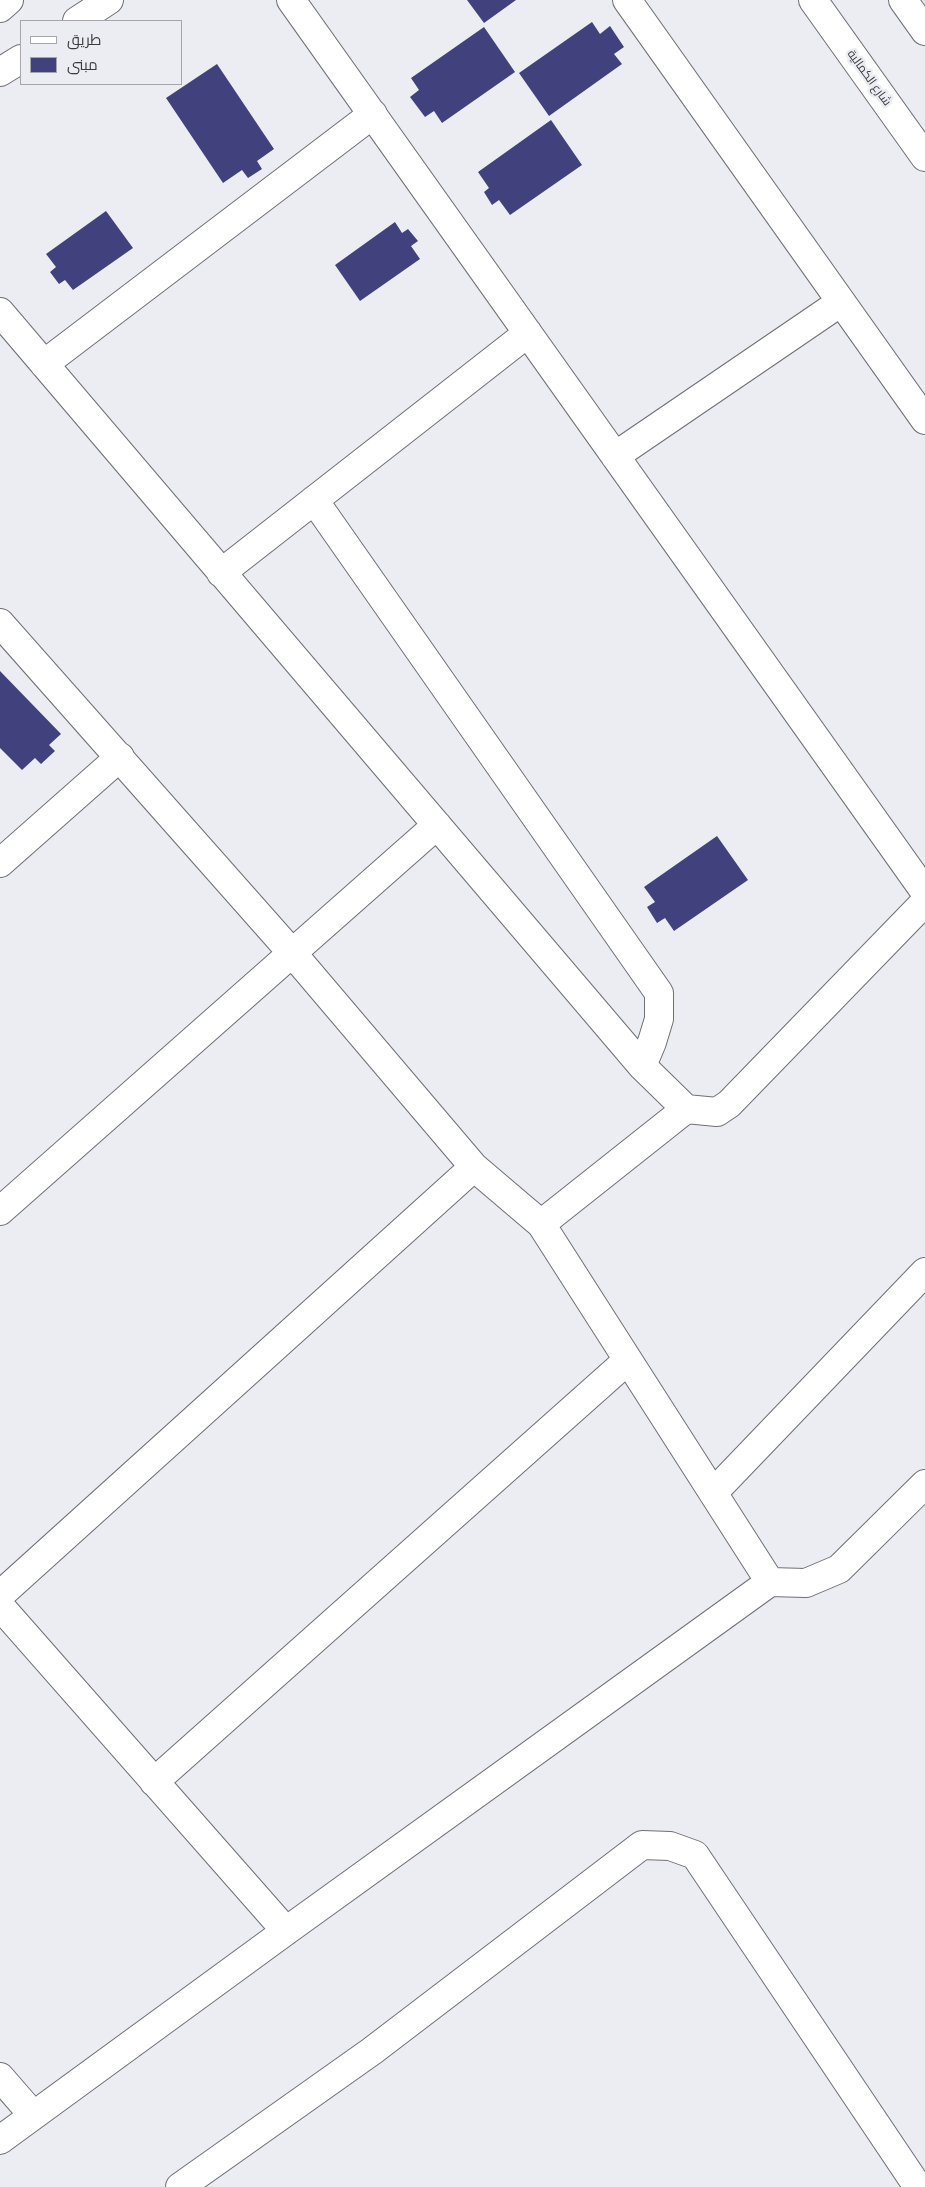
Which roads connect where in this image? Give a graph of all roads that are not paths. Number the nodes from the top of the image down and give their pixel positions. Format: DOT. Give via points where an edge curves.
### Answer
graph roads {
  1 [pos="9,0"];
  2 [pos="108,0"];
  3 [pos="291,0"];
  4 [pos="627,0"];
  5 [pos="813,0"];
  6 [pos="903,0"];
  7 [pos="0,8"];
  8 [pos="78,20"];
  9 [pos="925,31"];
  10 [pos="20,60"];
  11 [pos="0,72"];
  12 [pos="373,114"];
  13 [pos="925,156"];
  14 [pos="841,302"];
  15 [pos="0,312"];
  16 [pos="528,333"];
  17 [pos="44,364"];
  18 [pos="925,420"];
  19 [pos="615,456"];
  20 [pos="314,500"];
  21 [pos="221,573"];
  22 [pos="0,622"];
  23 [pos="120,757"];
  24 [pos="437,825"];
  25 [pos="0,863"];
  26 [pos="925,892"];
  27 [pos="925,902"];
  28 [pos="293,954"];
  29 [pos="642,1066"];
  30 [pos="686,1109"];
  31 [pos="474,1166"];
  32 [pos="0,1211"];
  33 [pos="541,1224"];
  34 [pos="925,1272"];
  35 [pos="628,1360"];
  36 [pos="925,1484"];
  37 [pos="713,1493"];
  38 [pos="770,1582"];
  39 [pos="0,1596"];
  40 [pos="0,1606"];
  41 [pos="154,1782"];
  42 [pos="286,1931"];
  43 [pos="0,2077"];
  44 [pos="33,2115"];
  45 [pos="0,2140"];
  46 [pos="209,2179"];
  47 [pos="180,2187"];
  48 [pos="918,2187"];
  1 -- 7 [label="street"];
  2 -- 8 [label="street"];
  3 -- 12 [label="street"];
  4 -- 14 [label="street"];
  5 -- 13 [label="street, شارع الكمالية"];
  6 -- 9 [label="street"];
  10 -- 11 [label="street"];
  12 -- 16 [label="street"];
  12 -- 17 [label="street"];
  14 -- 18 [label="street"];
  14 -- 19 [label="street"];
  15 -- 17 [label="street"];
  16 -- 19 [label="street"];
  16 -- 20 [label="street"];
  17 -- 21 [label="street"];
  19 -- 26 [label="street"];
  20 -- 21 [label="street"];
  20 -- 29 [label="street" via="659,993 659,1019"];
  21 -- 24 [label="street"];
  22 -- 23 [label="street"];
  23 -- 25 [label="street"];
  23 -- 28 [label="street"];
  24 -- 28 [label="street"];
  24 -- 29 [label="street"];
  27 -- 30 [label="street" via="729,1104 716,1112"];
  28 -- 31 [label="street"];
  28 -- 32 [label="street"];
  29 -- 30 [label="street"];
  30 -- 33 [label="street"];
  31 -- 33 [label="street"];
  31 -- 39 [label="street"];
  33 -- 35 [label="street"];
  34 -- 37 [label="street"];
  35 -- 37 [label="street"];
  35 -- 41 [label="street"];
  36 -- 38 [label="street" via="839,1569 806,1583"];
  37 -- 38 [label="street"];
  38 -- 42 [label="street"];
  40 -- 41 [label="street"];
  41 -- 42 [label="street"];
  42 -- 44 [label="street"];
  43 -- 44 [label="street"];
  44 -- 45 [label="street"];
  46 -- 47 [label="street"];
  46 -- 48 [label="street" via="642,1844 670,1846 695,1855"];
}
